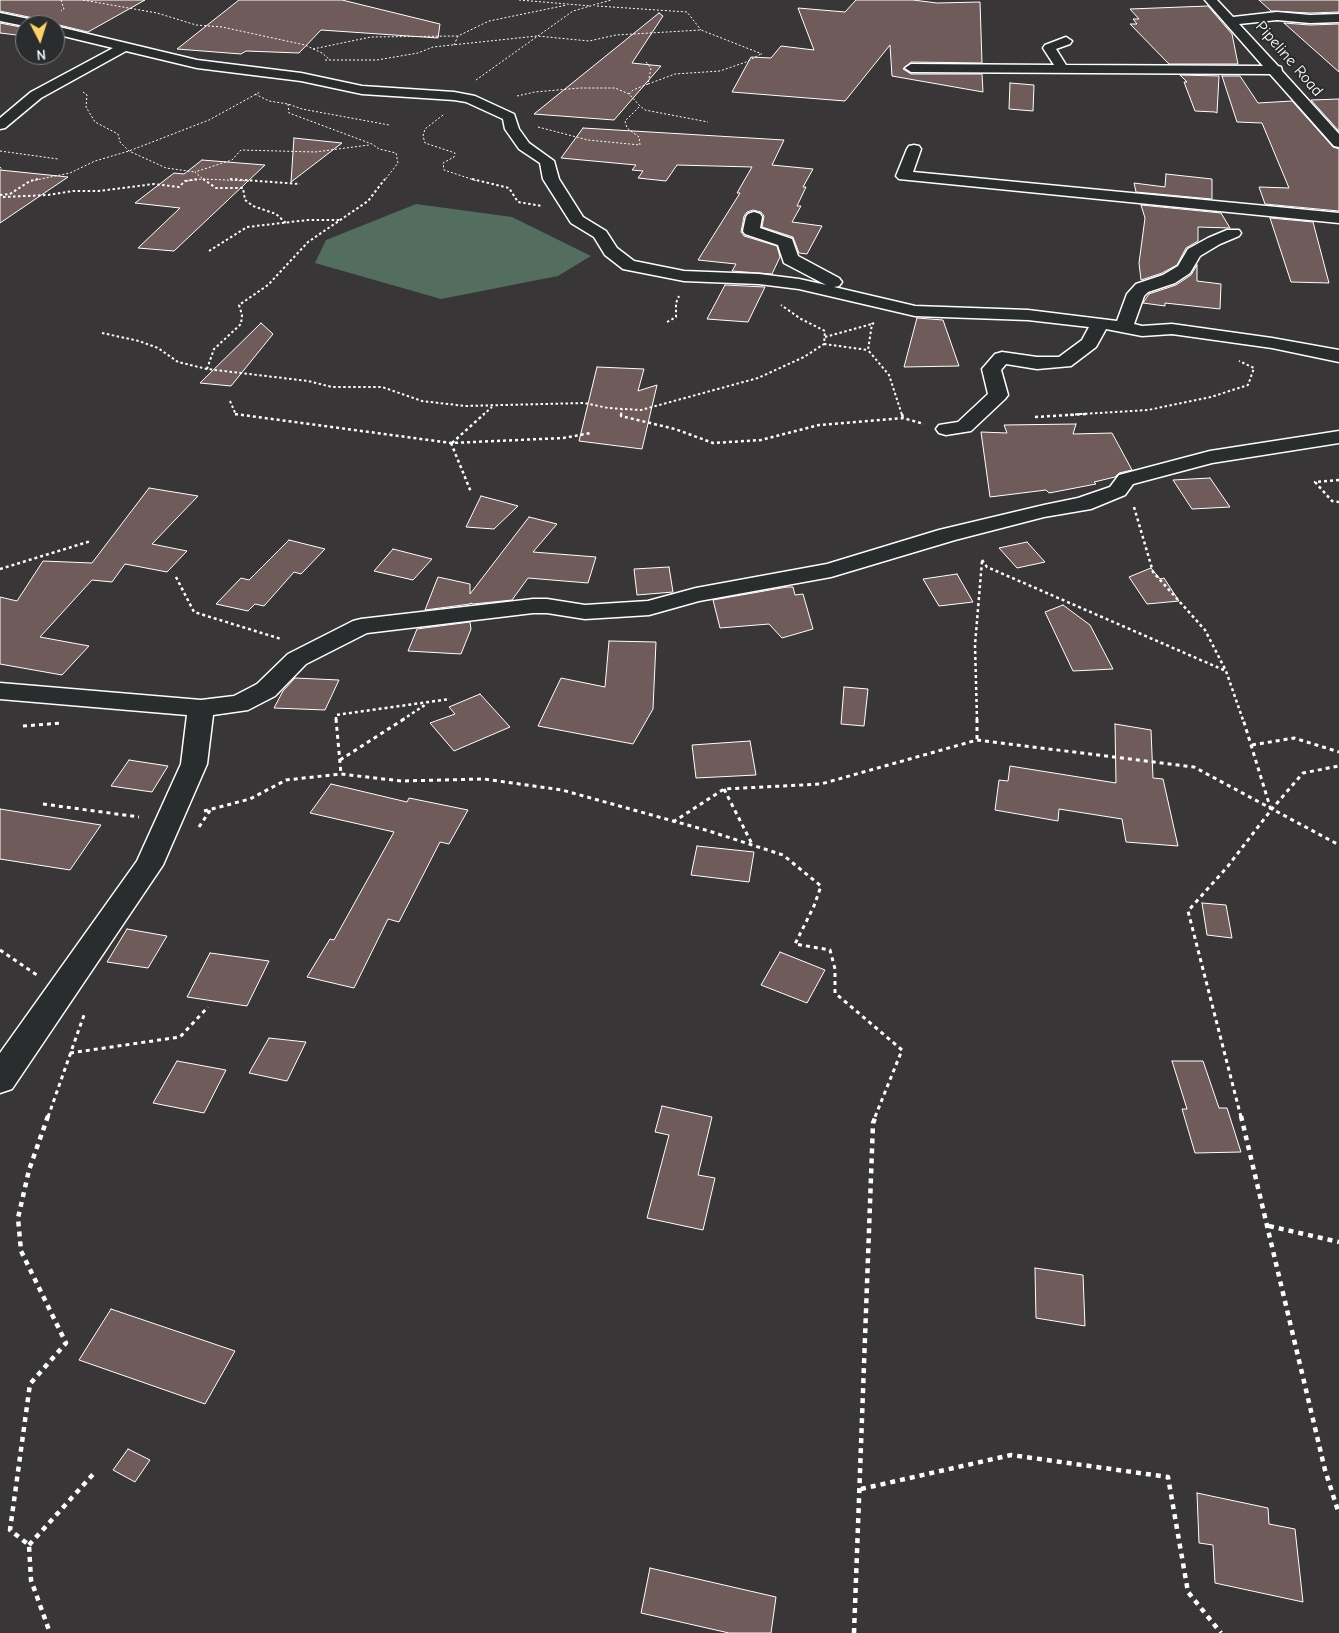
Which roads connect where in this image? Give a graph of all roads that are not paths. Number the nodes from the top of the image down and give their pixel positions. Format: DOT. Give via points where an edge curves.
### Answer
graph roads {
  1 [pos="1211,0"];
  2 [pos="0,17"];
  3 [pos="1339,18"];
  4 [pos="15,20"];
  5 [pos="1231,21"];
  6 [pos="65,32"];
  7 [pos="1066,41"];
  8 [pos="124,47"];
  9 [pos="910,68"];
  10 [pos="1062,68"];
  11 [pos="1276,70"];
  12 [pos="0,125"];
  13 [pos="1339,143"];
  14 [pos="914,149"];
  15 [pos="754,217"];
  16 [pos="1339,218"];
  17 [pos="1233,233"];
  18 [pos="863,298"];
  19 [pos="1100,323"];
  20 [pos="1121,327"];
  21 [pos="1339,356"];
  22 [pos="946,429"];
  23 [pos="1339,437"];
  24 [pos="0,691"];
  25 [pos="201,708"];
  26 [pos="0,1079"];
  1 -- 5 [label="street, Pipeline Road"];
  2 -- 4 [label="street"];
  3 -- 5 [label="street" via="1277,16"];
  5 -- 11 [label="street, Pipeline Road"];
  6 -- 8 [label="street"];
  7 -- 10 [label="street" via="1049,48"];
  8 -- 12 [label="street" via="36,95"];
  8 -- 18 [label="street" via="197,64 362,90 454,96 477,102 509,117 512,129 524,146 547,161 551,179 577,220 600,234 611,251 629,265 684,276 792,283"];
  9 -- 10 [label="street"];
  10 -- 11 [label="street"];
  11 -- 13 [label="street, Pipeline Road"];
  14 -- 16 [label="street" via="904,176"];
  15 -- 18 [label="street" via="751,231 786,242 790,259"];
  17 -- 20 [label="street" via="1194,253 1184,269 1169,279 1142,288"];
  18 -- 19 [label="street" via="914,311 1028,315"];
  19 -- 20 [label="street"];
  19 -- 22 [label="street" via="1090,343 1064,362 1037,363 1002,358 991,369 998,395 964,427"];
  20 -- 21 [label="street" via="1231,336"];
  23 -- 25 [label="street" via="1210,457 1126,479 1118,491 1083,504 947,535 832,570 696,595 650,608 585,612 533,606 361,626 297,658 266,690 239,704"];
  24 -- 25 [label="street"];
  25 -- 26 [label="street" via="194,764 148,865"];
}
